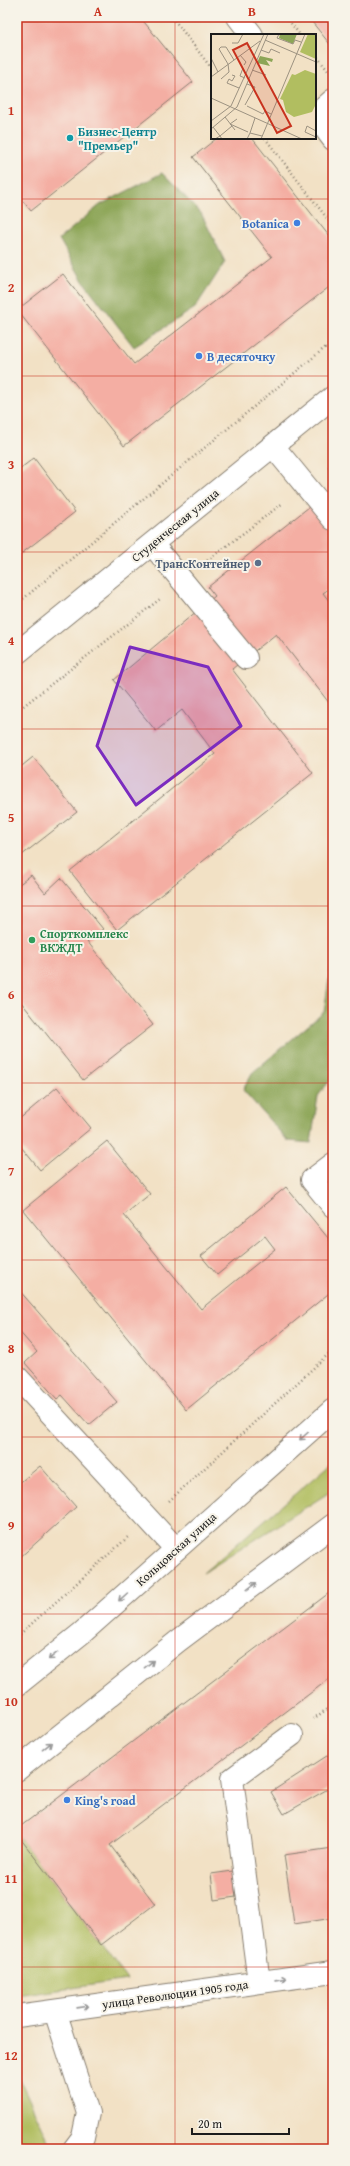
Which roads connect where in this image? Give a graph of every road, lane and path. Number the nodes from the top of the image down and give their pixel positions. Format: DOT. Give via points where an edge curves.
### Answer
graph roads {
  1 [pos="172,17"];
  2 [pos="238,17"];
  3 [pos="286,17"];
  4 [pos="251,34"];
  5 [pos="299,34"];
  6 [pos="316,55"];
  7 [pos="211,68"];
  8 [pos="333,77"];
  9 [pos="333,100"];
  10 [pos="316,115"];
  11 [pos="316,117"];
  12 [pos="333,138"];
  13 [pos="266,139"];
  14 [pos="333,226"];
  15 [pos="333,341"];
  16 [pos="333,397"];
  17 [pos="273,446"];
  18 [pos="333,519"];
  19 [pos="152,544"];
  20 [pos="17,604"];
  21 [pos="17,653"];
  22 [pos="246,658"];
  23 [pos="333,1164"];
  24 [pos="333,1206"];
  25 [pos="333,1350"];
  26 [pos="17,1377"];
  27 [pos="333,1410"];
  28 [pos="149,1519"];
  29 [pos="333,1525"];
  30 [pos="176,1549"];
  31 [pos="17,1637"];
  32 [pos="17,1685"];
  33 [pos="292,1735"];
  34 [pos="17,1770"];
  35 [pos="333,1972"];
  36 [pos="259,1982"];
  37 [pos="55,2011"];
  38 [pos="17,2016"];
  39 [pos="74,2149"];
  1 -- 7 [label="path"];
  2 -- 4 [label="street"];
  3 -- 5 [label="path"];
  6 -- 8 [label="path"];
  9 -- 10 [label="street"];
  11 -- 12 [label="street"];
  13 -- 14 [label="path"];
  15 -- 20 [label="path"];
  16 -- 17 [label="street, Студенческая улица"];
  17 -- 18 [label="street"];
  17 -- 19 [label="street, Студенческая улица"];
  19 -- 21 [label="street, Студенческая улица"];
  19 -- 22 [label="street"];
  23 -- 24 [label="street" via="312,1180"];
  25 -- 28 [label="path"];
  26 -- 28 [label="street"];
  27 -- 30 [label="street, Кольцовская улица, one-way"];
  28 -- 30 [label="street"];
  28 -- 31 [label="path"];
  34 -- 29 [label="street, one-way" via="178,1641"];
  30 -- 32 [label="street, Кольцовская улица, one-way" via="83,1632"];
  33 -- 36 [label="street" via="232,1779"];
  36 -- 35 [label="street, улица Революции 1905 года, one-way"];
  37 -- 36 [label="street, улица Революции 1905 года, one-way"];
  37 -- 38 [label="street, улица Революции 1905 года"];
  37 -- 39 [label="street" via="88,2113 84,2137"];
}
